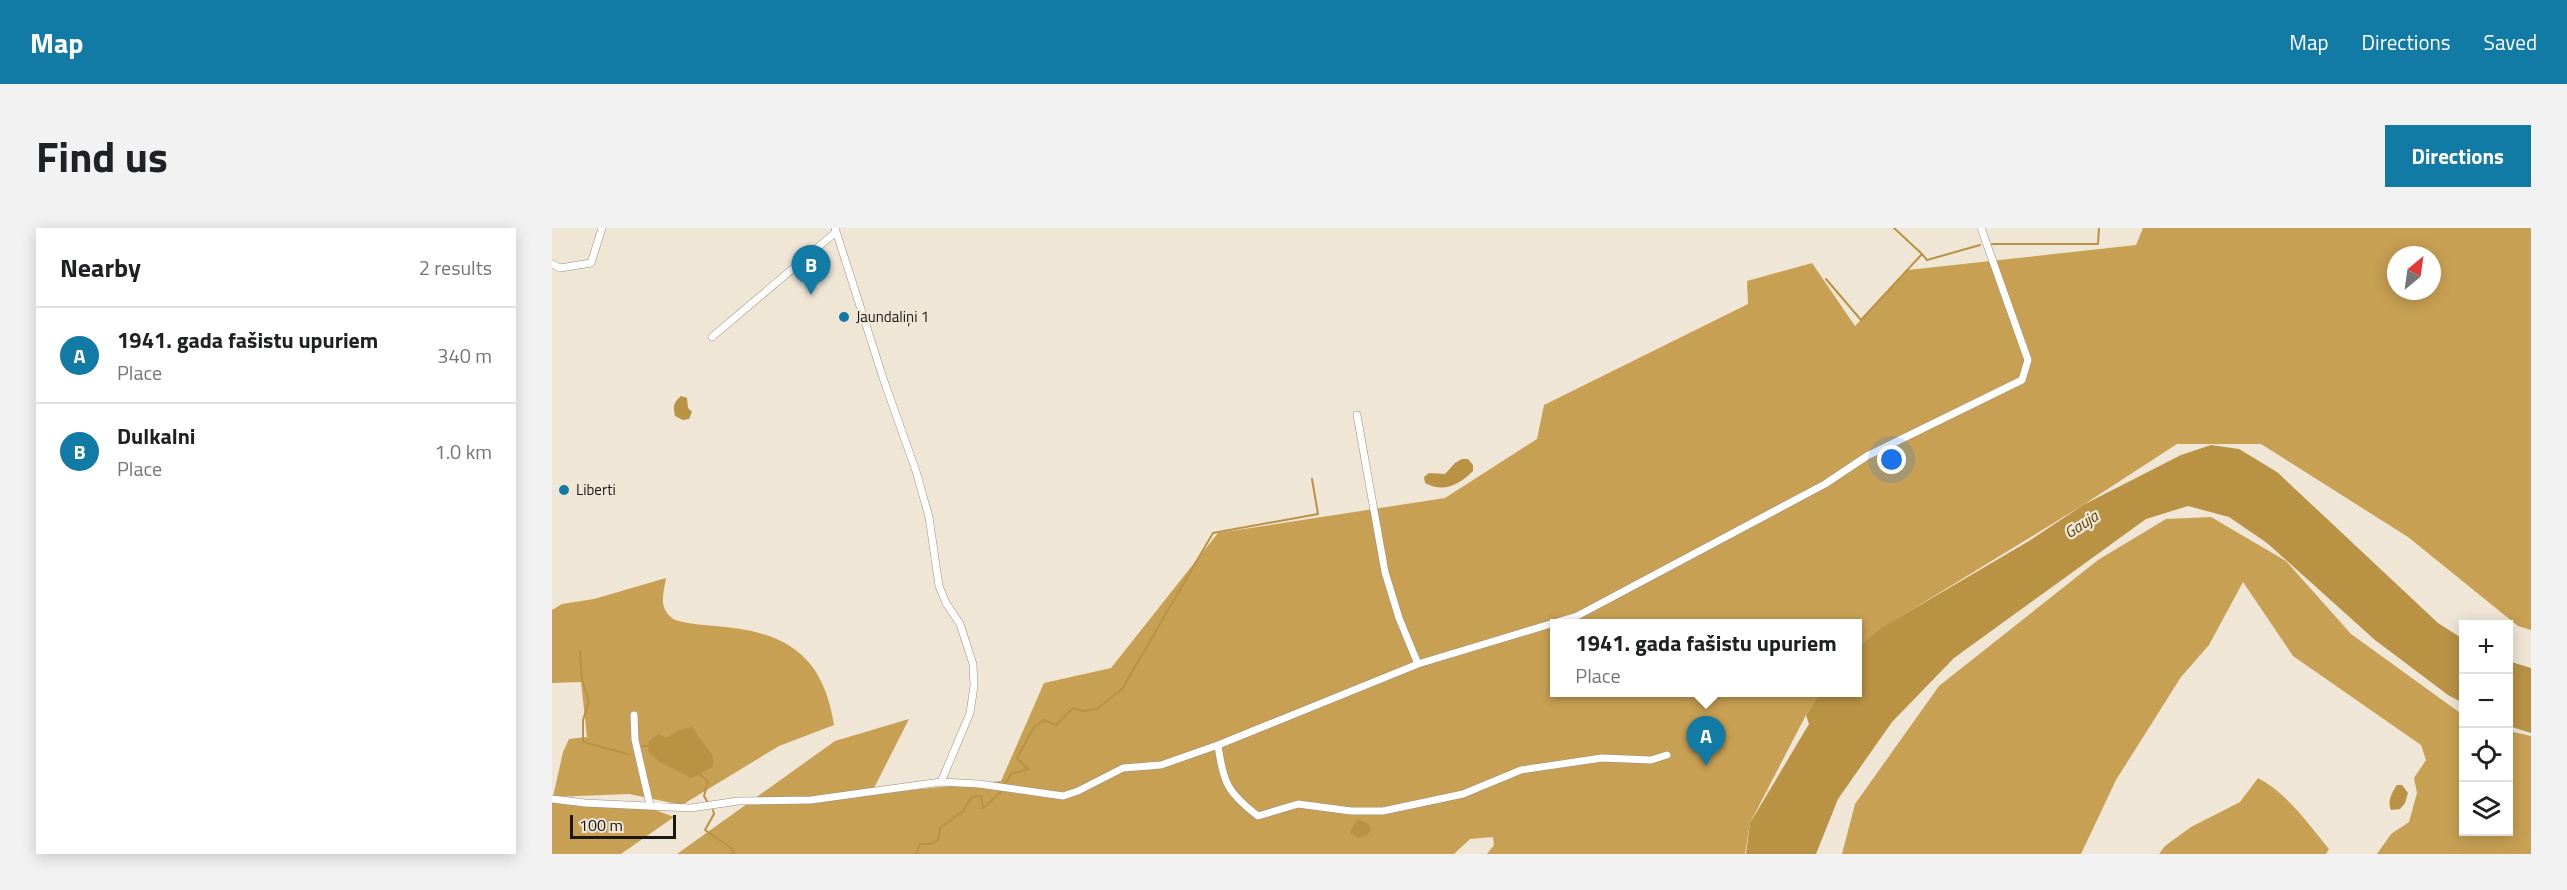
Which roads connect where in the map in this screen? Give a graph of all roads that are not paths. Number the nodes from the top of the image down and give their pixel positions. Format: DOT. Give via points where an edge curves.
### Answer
graph roads {
  1 [pos="602,228"];
  2 [pos="1981,228"];
  3 [pos="835,230"];
  4 [pos="552,264"];
  5 [pos="712,337"];
  6 [pos="1357,415"];
  7 [pos="1567,619"];
  8 [pos="1550,624"];
  9 [pos="1418,664"];
  10 [pos="634,715"];
  11 [pos="1218,745"];
  12 [pos="1666,755"];
  13 [pos="941,782"];
  14 [pos="552,799"];
  15 [pos="650,805"];
  1 -- 4 [label="street" via="591,263 560,268"];
  2 -- 7 [label="street" via="2028,360 2022,380 1876,451 1825,484"];
  3 -- 5 [label="street"];
  3 -- 13 [label="street" via="916,471 931,527 939,586 960,624 972,664 970,713"];
  6 -- 9 [label="street" via="1385,572"];
  8 -- 9 [label="street"];
  9 -- 11 [label="street"];
  10 -- 15 [label="street" via="635,740"];
  11 -- 12 [label="street" via="1222,774 1231,791 1258,816 1298,804 1383,811 1463,794 1521,770 1602,758 1651,760"];
  11 -- 13 [label="street" via="1161,765 1123,768 1063,796"];
  13 -- 15 [label="street" via="811,800 738,801 691,808"];
  14 -- 15 [label="street"];
}
